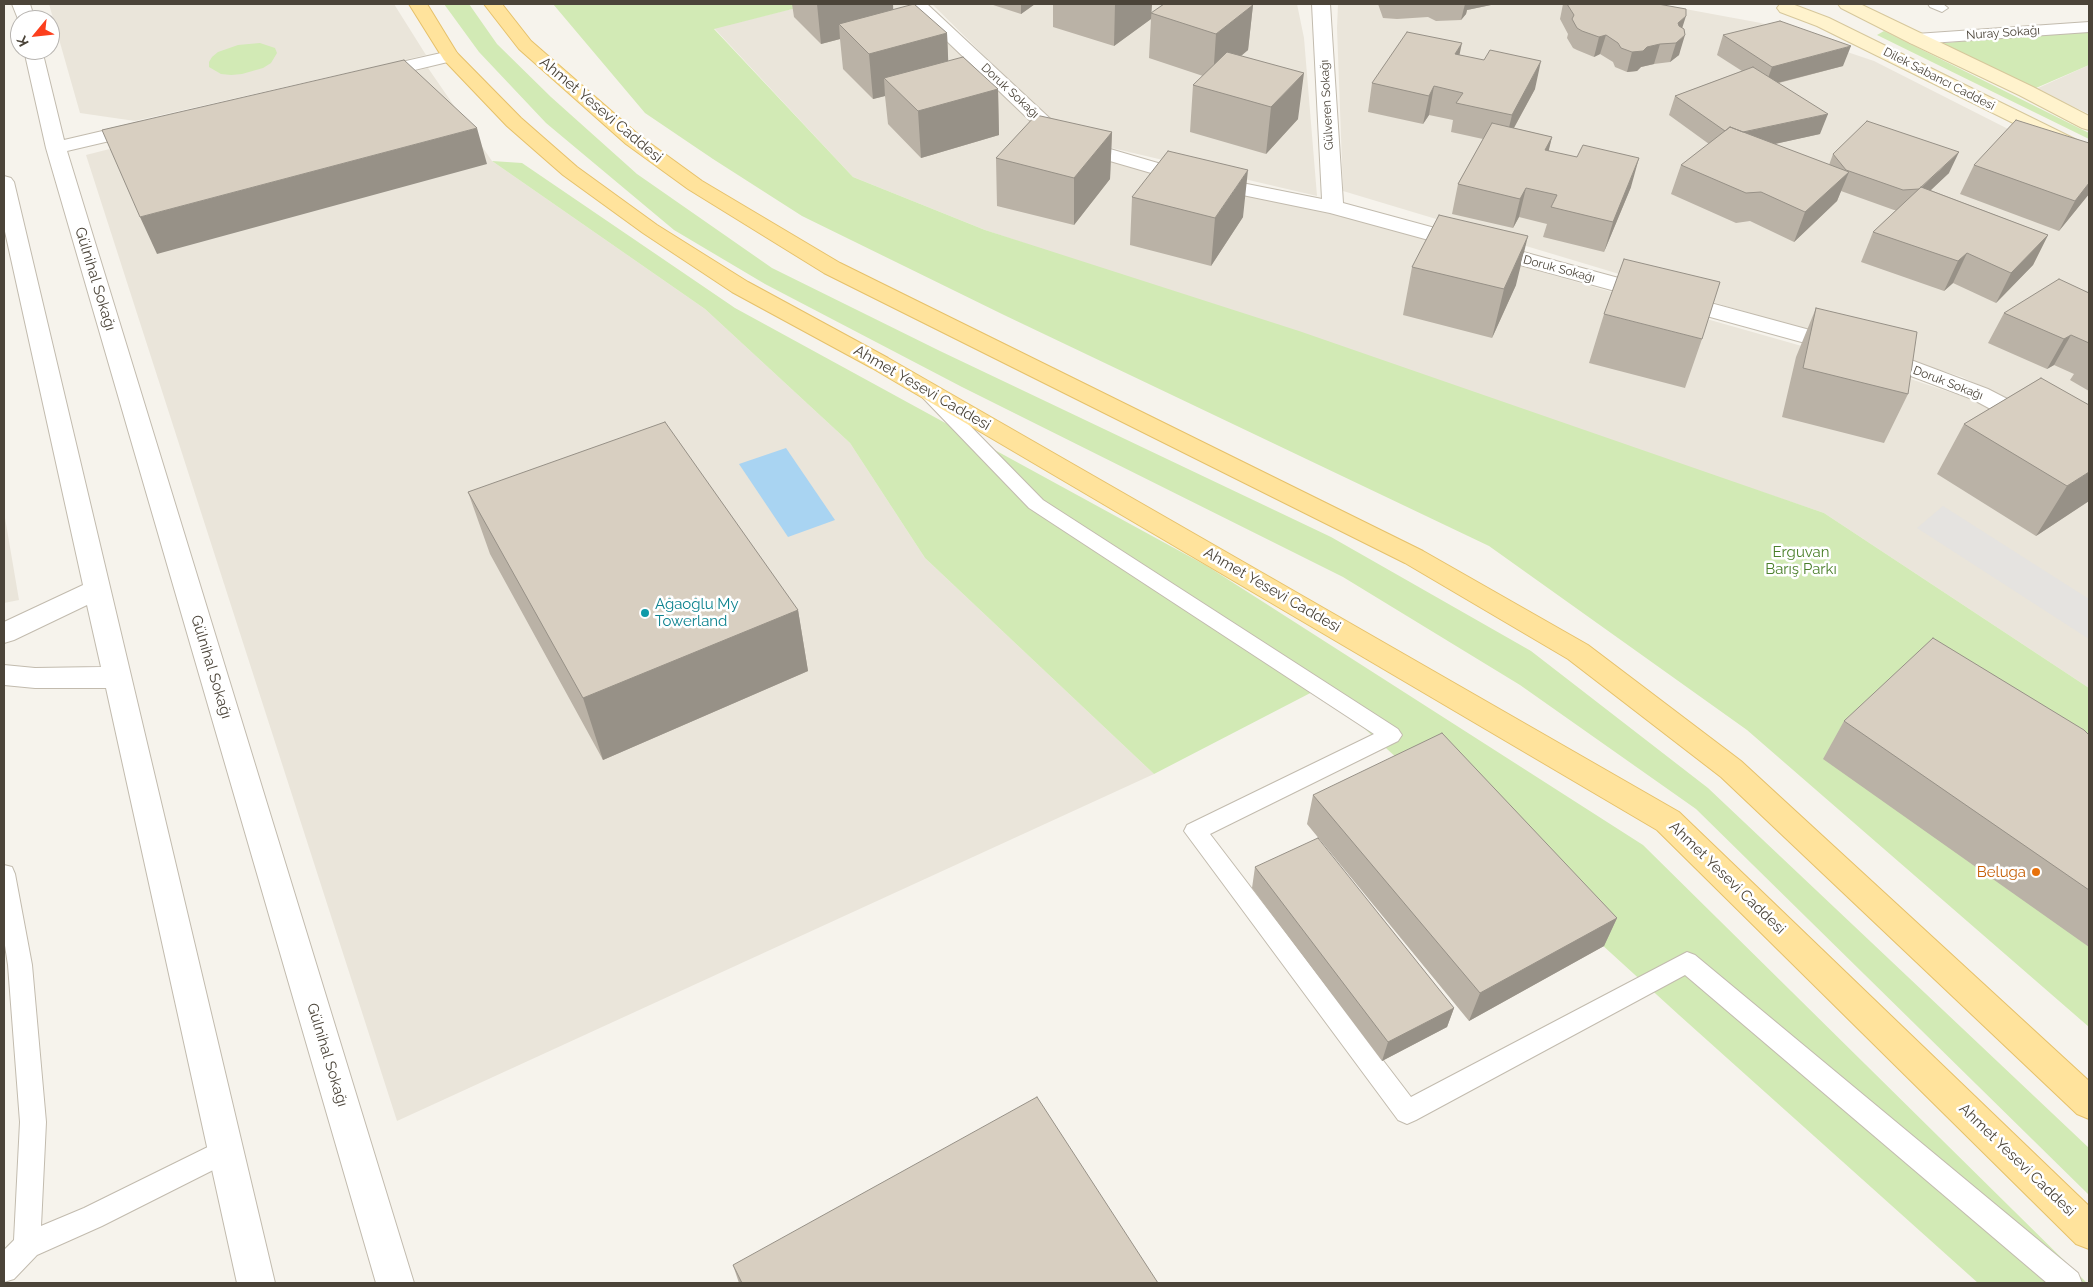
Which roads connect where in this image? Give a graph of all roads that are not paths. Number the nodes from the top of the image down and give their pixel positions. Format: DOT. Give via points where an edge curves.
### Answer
graph roads {
  1 [pos="418,4"];
  2 [pos="494,4"];
  3 [pos="917,4"];
  4 [pos="1321,4"];
  5 [pos="1819,4"];
  6 [pos="1847,4"];
  7 [pos="1778,6"];
  8 [pos="2089,26"];
  9 [pos="1916,39"];
  10 [pos="450,56"];
  11 [pos="35,60"];
  12 [pos="354,78"];
  13 [pos="162,123"];
  14 [pos="2089,124"];
  15 [pos="56,148"];
  16 [pos="2089,153"];
  17 [pos="4,182"];
  18 [pos="1333,207"];
  19 [pos="924,388"];
  20 [pos="2089,451"];
  21 [pos="97,588"];
  22 [pos="4,633"];
  23 [pos="4,675"];
  24 [pos="117,677"];
  25 [pos="4,874"];
  26 [pos="2089,1103"];
  27 [pos="226,1150"];
  28 [pos="2089,1231"];
  29 [pos="27,1246"];
  30 [pos="4,1269"];
  31 [pos="256,1283"];
  32 [pos="395,1283"];
  33 [pos="2068,1283"];
  1 -- 10 [label="main road, Ahmet Yesevi Caddesi"];
  2 -- 26 [label="main road, Ahmet Yesevi Caddesi" via="524,45 633,140 695,184 823,262 1414,557 1578,652 1731,770"];
  3 -- 18 [label="street, Doruk Sokağı" via="1051,130 1086,148 1189,178"];
  4 -- 18 [label="street, Gülveren Sokağı"];
  5 -- 7 [label="main road" via="1808,8"];
  6 -- 9 [label="main road, Dilek Sabancı Caddesi"];
  7 -- 16 [label="main road, Dilek Sabancı Caddesi" via="1840,30"];
  8 -- 9 [label="street, Nuray Sokağı"];
  9 -- 14 [label="main road, Dilek Sabancı Caddesi"];
  10 -- 12 [label="street"];
  10 -- 19 [label="main road, Ahmet Yesevi Caddesi" via="514,122 570,171 650,228 740,287"];
  11 -- 15 [label="street, Gülnihal Sokağı"];
  13 -- 15 [label="street"];
  15 -- 32 [label="street, Gülnihal Sokağı"];
  17 -- 21 [label="street"];
  18 -- 20 [label="street, Doruk Sokağı" via="1879,356 1980,394"];
  19 -- 28 [label="main road, Ahmet Yesevi Caddesi" via="1668,820"];
  19 -- 33 [label="lane" via="1036,504 1391,735 1195,831 1407,1112 1687,962"];
  21 -- 22 [label="street"];
  21 -- 24 [label="street"];
  23 -- 24 [label="street"];
  24 -- 27 [label="street"];
  25 -- 29 [label="lane" via="20,965 33,1122"];
  27 -- 29 [label="lane" via="93,1217"];
  27 -- 31 [label="street"];
  29 -- 30 [label="lane"];
}
